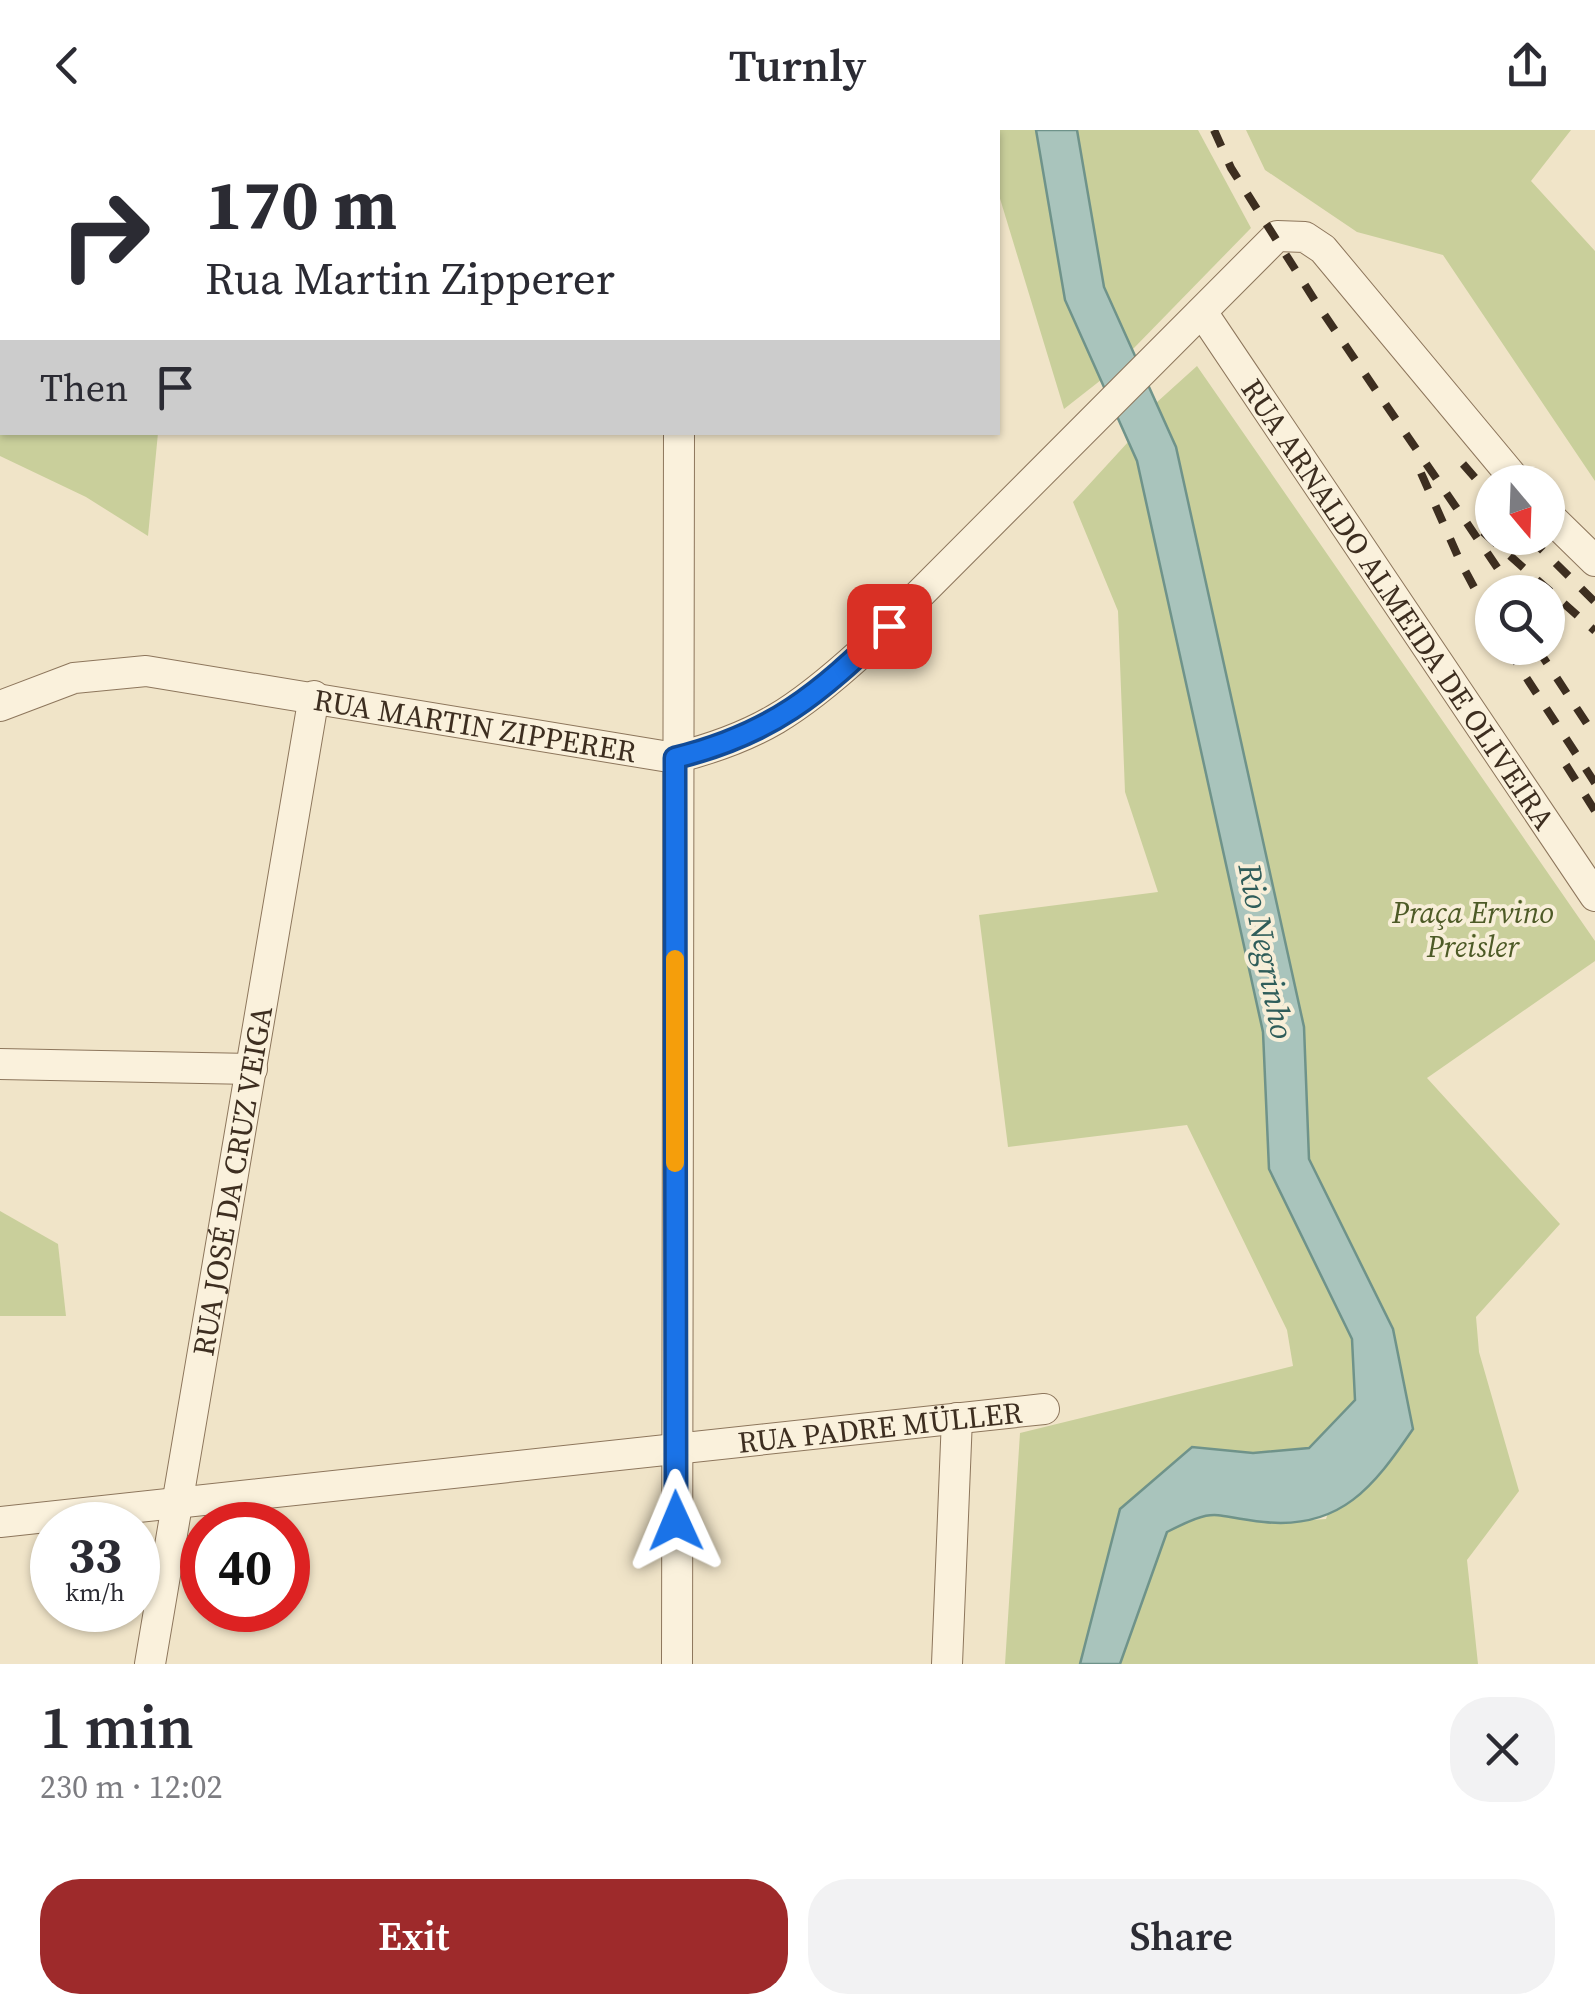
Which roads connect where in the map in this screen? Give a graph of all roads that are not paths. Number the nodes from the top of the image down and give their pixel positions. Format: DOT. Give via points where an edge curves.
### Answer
graph roads {
  1 [pos="1202,312"];
  2 [pos="679,435"];
  3 [pos="1502,465"];
  4 [pos="1565,532"];
  5 [pos="1595,561"];
  6 [pos="314,696"];
  7 [pos="0,706"];
  8 [pos="675,758"];
  9 [pos="1595,896"];
  10 [pos="0,1064"];
  11 [pos="252,1069"];
  12 [pos="1044,1409"];
  13 [pos="956,1418"];
  14 [pos="675,1449"];
  15 [pos="180,1502"];
  16 [pos="189,1502"];
  17 [pos="180,1503"];
  18 [pos="0,1522"];
  19 [pos="150,1664"];
  20 [pos="677,1664"];
  21 [pos="947,1664"];
  1 -- 3 [label="street, RUA MARTIN ZIPPERER" via="1276,236 1305,237 1323,249"];
  1 -- 8 [label="street, RUA MARTIN ZIPPERER" via="825,685 763,729"];
  1 -- 9 [label="street, RUA ARNALDO ALMEIDA DE OLIVEIRA"];
  2 -- 8 [label="street"];
  4 -- 5 [label="street"];
  6 -- 7 [label="street, RUA MARTIN ZIPPERER" via="109,671"];
  6 -- 8 [label="street, RUA MARTIN ZIPPERER"];
  6 -- 11 [label="street, RUA JOSÉ DA CRUZ VEIGA"];
  8 -- 14 [label="street"];
  10 -- 11 [label="street"];
  11 -- 15 [label="street, RUA JOSÉ DA CRUZ VEIGA"];
  12 -- 13 [label="street, RUA PADRE MÜLLER"];
  13 -- 14 [label="street, RUA PADRE MÜLLER"];
  13 -- 21 [label="street"];
  14 -- 16 [label="street, RUA PADRE MÜLLER"];
  14 -- 20 [label="street"];
  17 -- 18 [label="street, RUA PADRE MÜLLER"];
  17 -- 19 [label="street, RUA JOSÉ DA CRUZ VEIGA"];
}
